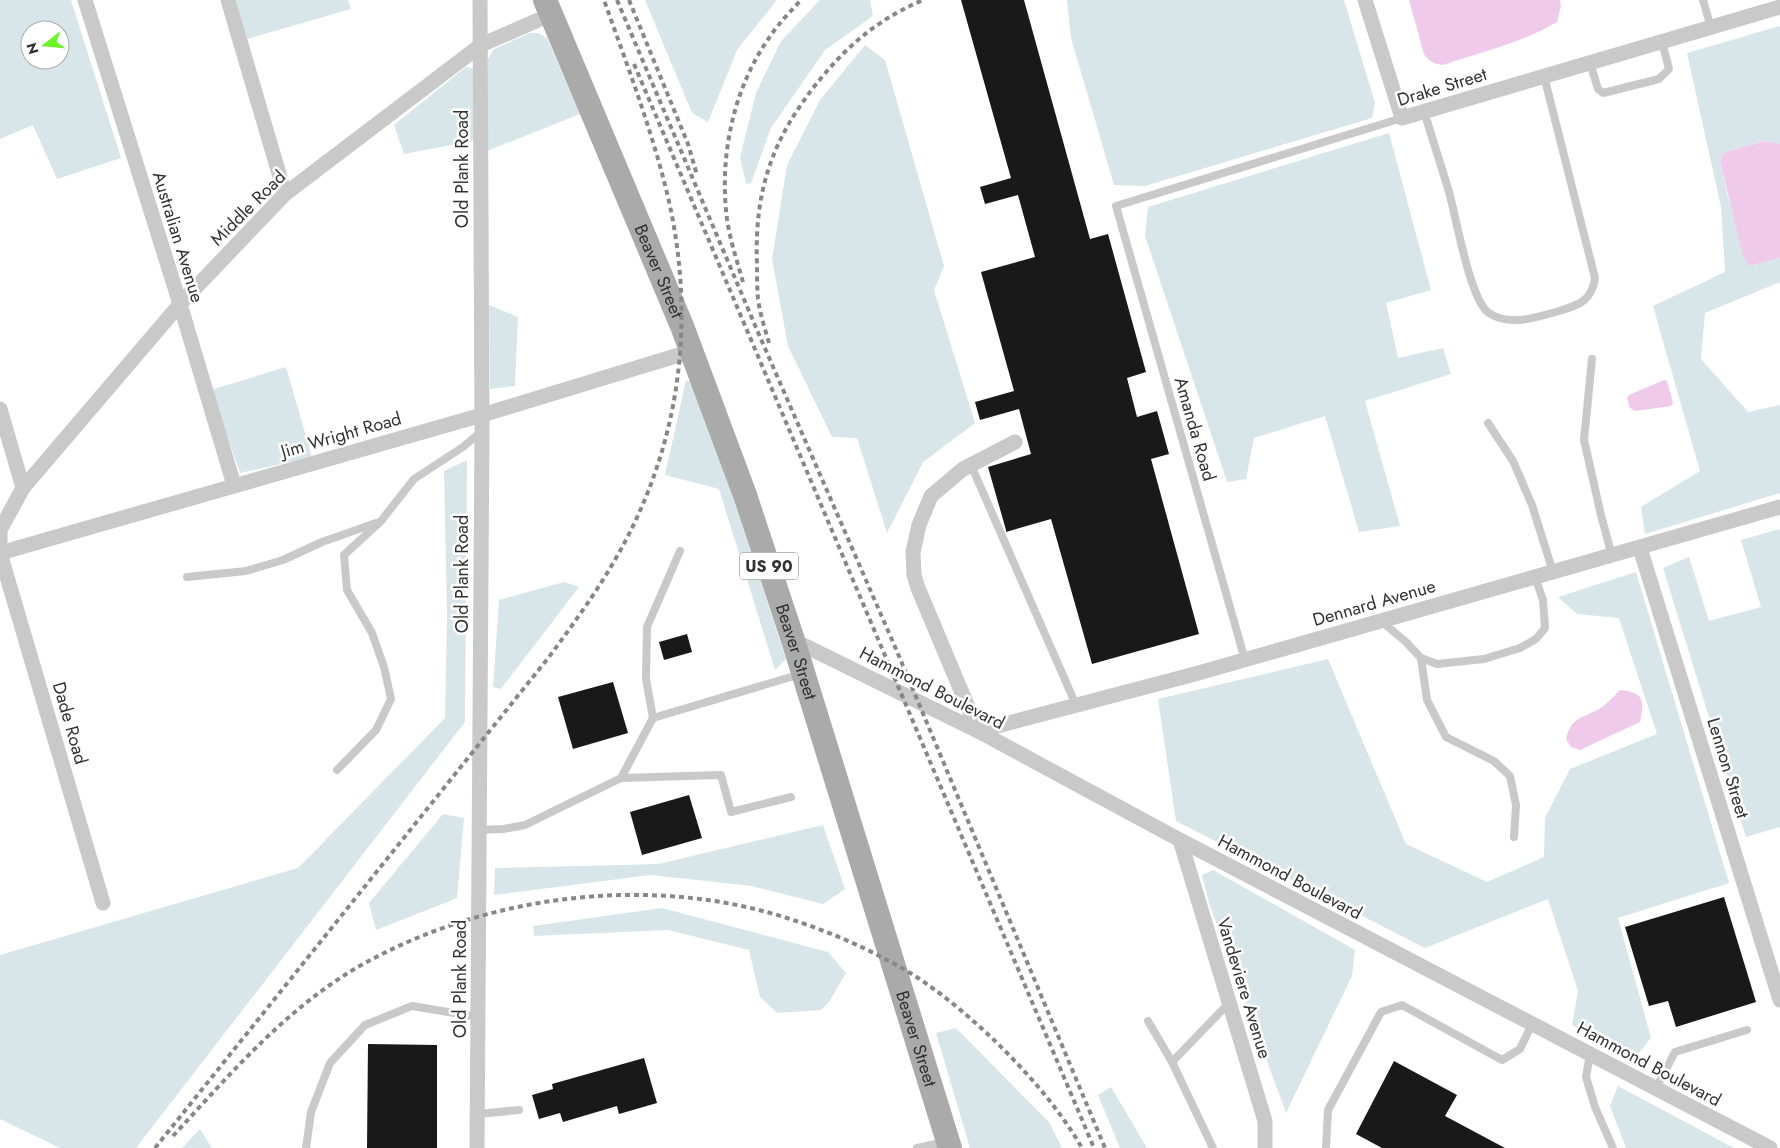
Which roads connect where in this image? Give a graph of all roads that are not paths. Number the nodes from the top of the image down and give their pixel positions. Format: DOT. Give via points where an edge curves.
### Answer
graph roads {
  1 [pos="85,0"];
  2 [pos="228,0"];
  3 [pos="480,0"];
  4 [pos="1365,0"];
  5 [pos="1703,0"];
  6 [pos="548,7"];
  7 [pos="1780,7"];
  8 [pos="1711,28"];
  9 [pos="1662,42"];
  10 [pos="480,45"];
  11 [pos="1590,63"];
  12 [pos="1544,76"];
  13 [pos="1424,112"];
  14 [pos="1402,118"];
  15 [pos="285,194"];
  16 [pos="1116,206"];
  17 [pos="180,304"];
  18 [pos="692,351"];
  19 [pos="1592,359"];
  20 [pos="0,409"];
  21 [pos="482,415"];
  22 [pos="1488,423"];
  23 [pos="482,431"];
  24 [pos="1016,442"];
  25 [pos="971,465"];
  26 [pos="234,485"];
  27 [pos="23,488"];
  28 [pos="1780,507"];
  29 [pos="381,521"];
  30 [pos="1640,548"];
  31 [pos="680,551"];
  32 [pos="0,553"];
  33 [pos="1612,556"];
  34 [pos="1553,572"];
  35 [pos="187,577"];
  36 [pos="1535,577"];
  37 [pos="1381,621"];
  38 [pos="792,640"];
  39 [pos="1421,658"];
  40 [pos="1245,660"];
  41 [pos="803,674"];
  42 [pos="1076,705"];
  43 [pos="652,718"];
  44 [pos="978,731"];
  45 [pos="337,770"];
  46 [pos="621,778"];
  47 [pos="791,797"];
  48 [pos="478,830"];
  49 [pos="1514,837"];
  50 [pos="1180,840"];
  51 [pos="103,904"];
  52 [pos="1779,992"];
  53 [pos="1229,1004"];
  54 [pos="478,1017"];
  55 [pos="1148,1021"];
  56 [pos="1532,1024"];
  57 [pos="1747,1030"];
  58 [pos="1590,1054"];
  59 [pos="1172,1062"];
  60 [pos="1656,1088"];
  61 [pos="519,1110"];
  62 [pos="478,1114"];
  63 [pos="949,1144"];
  64 [pos="306,1148"];
  65 [pos="478,1148"];
  66 [pos="917,1148"];
  67 [pos="1213,1148"];
  68 [pos="1265,1148"];
  69 [pos="1326,1148"];
  70 [pos="1613,1148"];
  71 [pos="1770,1148"];
  1 -- 17 [label="street, Australian Avenue"];
  2 -- 15 [label="street"];
  3 -- 10 [label="street, Old Plank Road"];
  4 -- 14 [label="street"];
  5 -- 8 [label="lane"];
  6 -- 10 [label="street, Middle Road"];
  6 -- 18 [label="main road, Beaver Street / US 90"];
  7 -- 8 [label="street, Drake Street"];
  8 -- 9 [label="street, Drake Street"];
  9 -- 11 [label="street, Drake Street"];
  9 -- 11 [label="lane" via="1669,69 1659,78 1604,93 1598,89"];
  10 -- 15 [label="street, Middle Road"];
  10 -- 21 [label="street, Old Plank Road"];
  11 -- 12 [label="street, Drake Street"];
  12 -- 13 [label="street, Drake Street"];
  12 -- 13 [label="lane" via="1595,278 1594,290 1574,307 1514,320 1494,316 1481,305"];
  13 -- 14 [label="street, Drake Street"];
  14 -- 16 [label="lane, Drake Street"];
  15 -- 17 [label="street, Middle Road"];
  16 -- 40 [label="lane, Amanda Road"];
  17 -- 26 [label="street, Australian Avenue"];
  17 -- 27 [label="street, Middle Road"];
  18 -- 21 [label="street, Jim Wright Road"];
  18 -- 38 [label="main road, Beaver Street / US 90" via="745,495"];
  19 -- 33 [label="lane" via="1584,440"];
  20 -- 27 [label="street"];
  21 -- 23 [label="street, Old Plank Road"];
  21 -- 26 [label="street, Jim Wright Road"];
  22 -- 34 [label="lane" via="1513,461 1532,505"];
  23 -- 29 [label="lane" via="414,479"];
  23 -- 48 [label="street, Old Plank Road"];
  24 -- 25 [label="street"];
  25 -- 42 [label="lane"];
  25 -- 44 [label="street" via="931,496 917,532 913,563 918,588"];
  26 -- 32 [label="street, Jim Wright Road"];
  27 -- 32 [label="street, Dade Road" via="0,530"];
  28 -- 30 [label="street, Dennard Avenue"];
  29 -- 35 [label="lane" via="283,560 246,571"];
  29 -- 45 [label="lane" via="344,555 347,590 372,633 391,699 376,730"];
  30 -- 33 [label="street, Dennard Avenue"];
  30 -- 52 [label="street, Lennon Street"];
  31 -- 43 [label="lane" via="647,627 646,679"];
  32 -- 51 [label="street, Dade Road"];
  33 -- 34 [label="street, Dennard Avenue"];
  34 -- 36 [label="street, Dennard Avenue"];
  36 -- 37 [label="street, Dennard Avenue"];
  36 -- 39 [label="lane" via="1543,600 1545,620 1545,628 1536,639 1520,648 1484,659 1437,664"];
  37 -- 39 [label="lane"];
  37 -- 40 [label="street, Dennard Avenue"];
  38 -- 41 [label="main road, Beaver Street / US 90"];
  38 -- 44 [label="street, Hammond Boulevard"];
  39 -- 49 [label="lane" via="1426,700 1446,737 1494,761 1510,776 1516,805"];
  40 -- 42 [label="street, Dennard Avenue"];
  41 -- 43 [label="lane"];
  41 -- 63 [label="main road, Beaver Street / US 90"];
  42 -- 44 [label="street, Dennard Avenue"];
  43 -- 46 [label="lane"];
  44 -- 50 [label="street, Hammond Boulevard"];
  46 -- 47 [label="lane" via="721,775 731,812"];
  46 -- 48 [label="lane" via="525,824"];
  48 -- 54 [label="street, Old Plank Road"];
  50 -- 53 [label="street, Vandeviere Avenue"];
  50 -- 56 [label="street, Hammond Boulevard"];
  53 -- 59 [label="lane"];
  53 -- 68 [label="street, Vandeviere Avenue" via="1265,1121"];
  54 -- 62 [label="street, Old Plank Road"];
  54 -- 64 [label="lane" via="412,1006 365,1025 330,1063 311,1112"];
  55 -- 59 [label="lane"];
  56 -- 58 [label="street, Hammond Boulevard"];
  56 -- 69 [label="lane" via="1520,1049 1502,1060 1402,1005 1381,1012 1328,1110"];
  57 -- 60 [label="lane" via="1675,1052"];
  58 -- 60 [label="street, Hammond Boulevard"];
  58 -- 70 [label="lane" via="1586,1078"];
  59 -- 67 [label="lane"];
  60 -- 71 [label="street, Hammond Boulevard"];
  61 -- 62 [label="lane"];
  62 -- 65 [label="street, Old Plank Road"];
  63 -- 66 [label="lane"];
}
